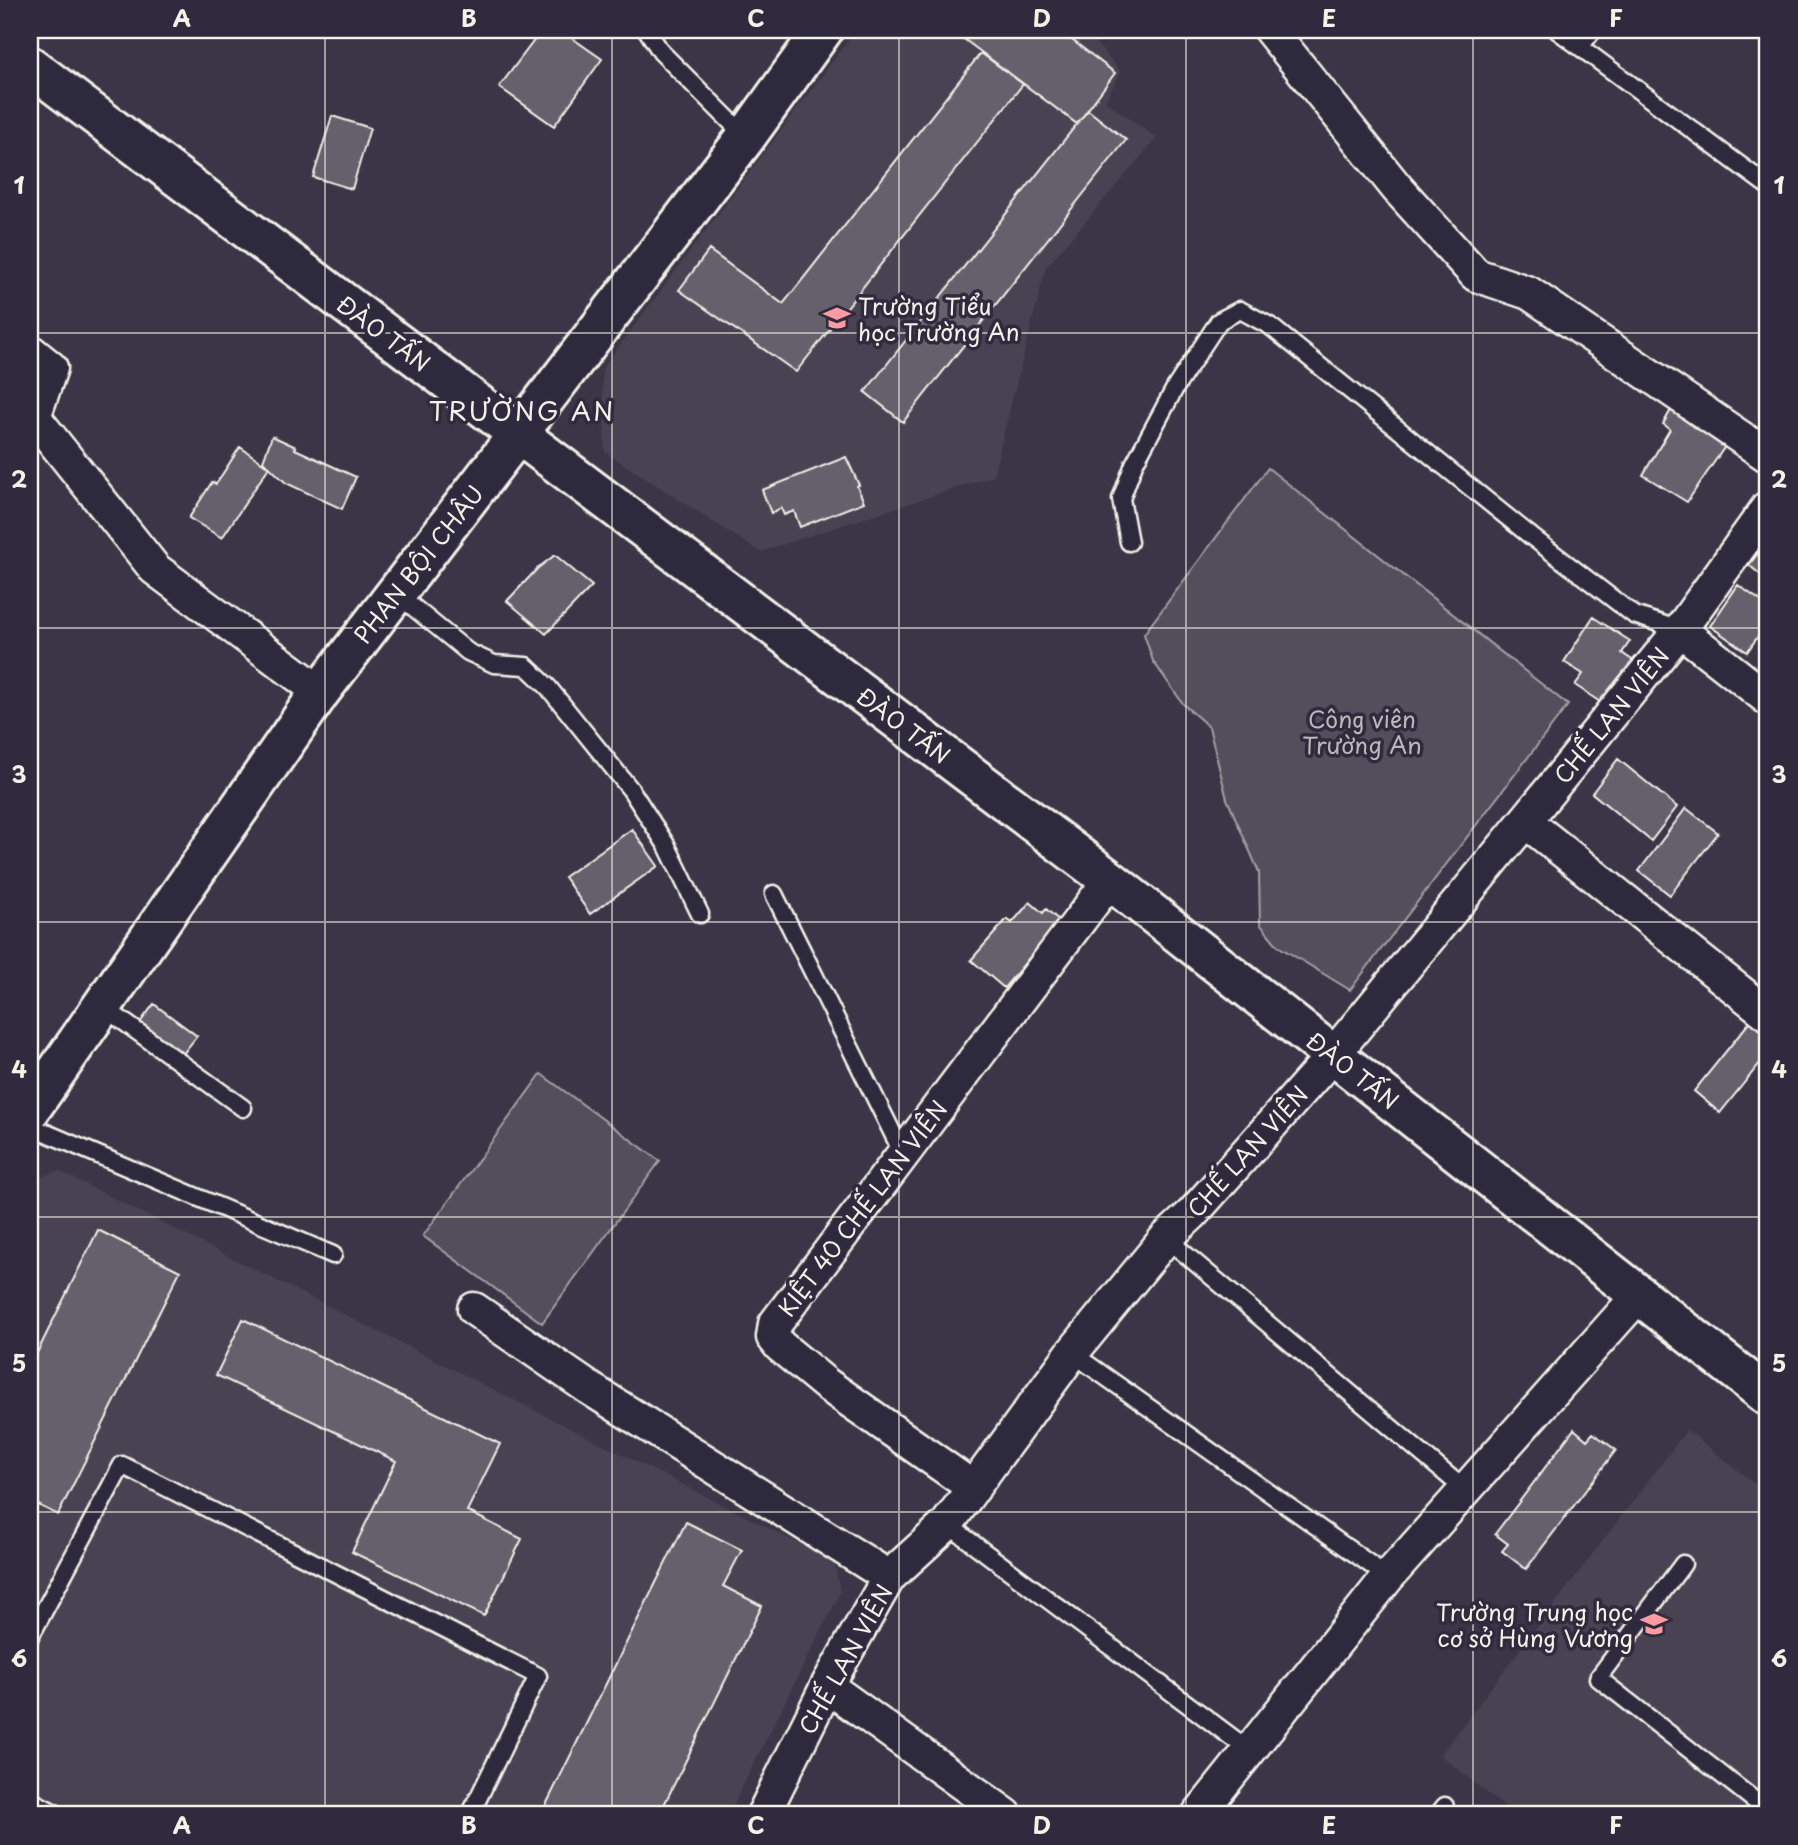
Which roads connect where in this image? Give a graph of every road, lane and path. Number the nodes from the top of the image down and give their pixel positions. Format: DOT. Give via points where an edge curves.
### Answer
graph roads {
  1 [pos="647,30"];
  2 [pos="822,30"];
  3 [pos="1270,30"];
  4 [pos="1557,30"];
  5 [pos="1593,30"];
  6 [pos="1580,47"];
  7 [pos="30,66"];
  8 [pos="746,137"];
  9 [pos="1768,186"];
  10 [pos="30,351"];
  11 [pos="518,434"];
  12 [pos="1768,456"];
  13 [pos="1768,507"];
  14 [pos="1129,542"];
  15 [pos="396,593"];
  16 [pos="1680,630"];
  17 [pos="320,691"];
  18 [pos="1768,699"];
  19 [pos="1525,821"];
  20 [pos="1110,880"];
  21 [pos="774,894"];
  22 [pos="700,914"];
  23 [pos="102,1006"];
  24 [pos="1768,1014"];
  25 [pos="1333,1055"];
  26 [pos="33,1103"];
  27 [pos="243,1108"];
  28 [pos="903,1154"];
  29 [pos="1166,1238"];
  30 [pos="333,1255"];
  31 [pos="1640,1294"];
  32 [pos="474,1309"];
  33 [pos="1072,1353"];
  34 [pos="1768,1396"];
  35 [pos="974,1488"];
  36 [pos="1464,1489"];
  37 [pos="947,1524"];
  38 [pos="1683,1564"];
  39 [pos="889,1577"];
  40 [pos="1388,1577"];
  41 [pos="32,1628"];
  42 [pos="827,1686"];
  43 [pos="1250,1751"];
  44 [pos="30,1800"];
  45 [pos="1768,1811"];
  46 [pos="59,1815"];
  47 [pos="470,1815"];
  48 [pos="762,1815"];
  49 [pos="1006,1815"];
  50 [pos="1198,1815"];
  1 -- 8 [label="lane" via="661,52"];
  2 -- 8 [label="street, PHAN BỘI CHÂU"];
  3 -- 12 [label="street" via="1397,188 1476,275 1529,293"];
  4 -- 6 [label="lane"];
  5 -- 6 [label="lane"];
  6 -- 9 [label="lane"];
  7 -- 11 [label="street, ĐÀO TẤN"];
  8 -- 11 [label="street, PHAN BỘI CHÂU"];
  10 -- 17 [label="street" via="51,368 34,417 155,569"];
  11 -- 15 [label="street, PHAN BỘI CHÂU"];
  11 -- 20 [label="street, ĐÀO TẤN"];
  13 -- 16 [label="street, CHẾ LAN VIÊN"];
  14 -- 16 [label="lane" via="1121,499 1134,464 1175,388 1219,321 1240,310 1270,326 1634,615"];
  15 -- 17 [label="street, PHAN BỘI CHÂU"];
  15 -- 22 [label="lane" via="468,652 494,664 526,666 548,687 631,790 667,846"];
  16 -- 18 [label="street"];
  16 -- 19 [label="street, CHẾ LAN VIÊN"];
  17 -- 23 [label="street, PHAN BỘI CHÂU"];
  19 -- 24 [label="street"];
  19 -- 25 [label="street, CHẾ LAN VIÊN"];
  20 -- 25 [label="street, ĐÀO TẤN"];
  20 -- 28 [label="street, KIỆT 40 CHẾ LAN VIÊN"];
  21 -- 28 [label="lane"];
  23 -- 26 [label="street, PHAN BỘI CHÂU"];
  23 -- 27 [label="lane"];
  25 -- 29 [label="street, CHẾ LAN VIÊN"];
  25 -- 31 [label="street, ĐÀO TẤN"];
  26 -- 30 [label="lane"];
  28 -- 35 [label="street, KIỆT 40 CHẾ LAN VIÊN" via="775,1324 773,1337 826,1384"];
  29 -- 33 [label="street, CHẾ LAN VIÊN"];
  29 -- 36 [label="lane"];
  31 -- 34 [label="street, ĐÀO TẤN"];
  31 -- 36 [label="street"];
  32 -- 39 [label="street" via="589,1388"];
  33 -- 35 [label="street, CHẾ LAN VIÊN"];
  33 -- 40 [label="lane"];
  35 -- 37 [label="street, CHẾ LAN VIÊN"];
  36 -- 40 [label="street"];
  37 -- 39 [label="street, CHẾ LAN VIÊN"];
  37 -- 43 [label="lane"];
  38 -- 45 [label="lane" via="1598,1678"];
  39 -- 42 [label="street, CHẾ LAN VIÊN"];
  40 -- 43 [label="street"];
  41 -- 47 [label="lane" via="122,1465 538,1676"];
  42 -- 48 [label="street, CHẾ LAN VIÊN"];
  42 -- 49 [label="street"];
  43 -- 50 [label="street"];
  44 -- 46 [label="lane"];
}
